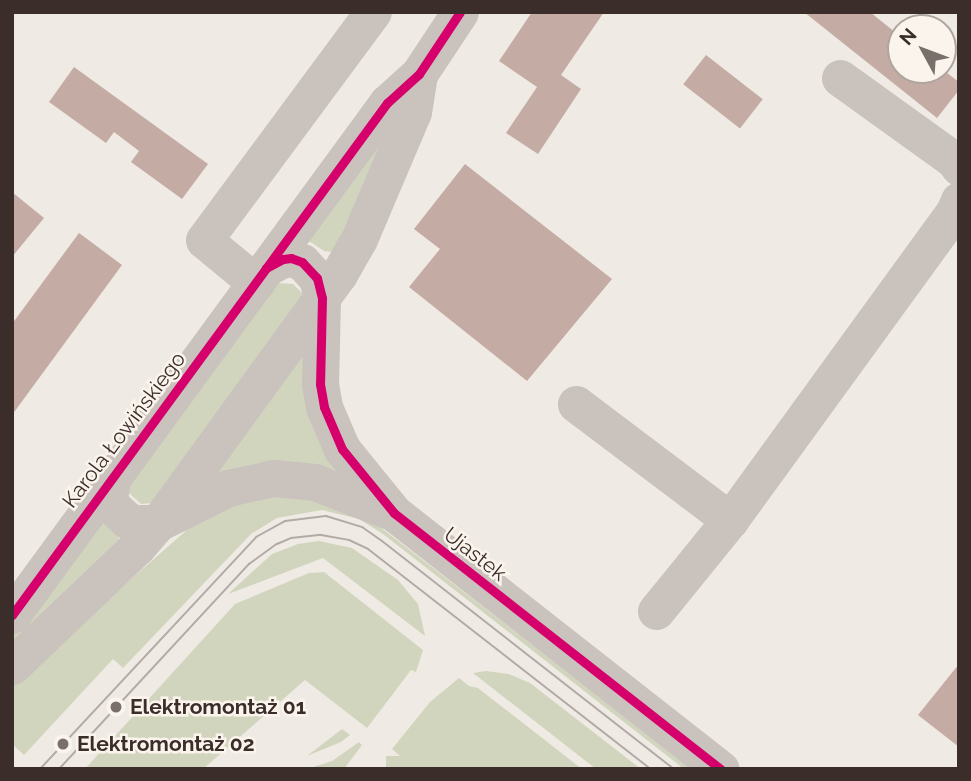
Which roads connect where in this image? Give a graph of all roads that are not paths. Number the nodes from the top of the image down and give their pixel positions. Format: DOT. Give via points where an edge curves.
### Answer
graph roads {
  1 [pos="373,12"];
  2 [pos="460,12"];
  3 [pos="419,74"];
  4 [pos="840,78"];
  5 [pos="959,167"];
  6 [pos="959,200"];
  7 [pos="261,275"];
  8 [pos="322,298"];
  9 [pos="576,404"];
  10 [pos="113,475"];
  11 [pos="394,513"];
  12 [pos="730,520"];
  13 [pos="158,523"];
  14 [pos="656,611"];
  15 [pos="12,615"];
  16 [pos="12,666"];
  17 [pos="721,769"];
  1 -- 7 [label="street" via="204,240"];
  2 -- 3 [label="street, Karola Łowińskiego"];
  3 -- 7 [label="street, Karola Łowińskiego" via="387,103"];
  3 -- 8 [label="street, Karola Łowińskiego" via="413,112 395,156 359,239"];
  4 -- 5 [label="street"];
  6 -- 12 [label="street"];
  7 -- 8 [label="street" via="283,259 302,262 317,278"];
  7 -- 10 [label="street, Karola Łowińskiego"];
  8 -- 11 [label="street, Ujastek" via="320,384 328,418 342,449"];
  8 -- 13 [label="street, Karola Łowińskiego"];
  9 -- 12 [label="street"];
  10 -- 13 [label="street, Karola Łowińskiego" via="109,498 117,513 135,523"];
  10 -- 15 [label="street, Karola Łowińskiego"];
  11 -- 13 [label="street, Ujastek" via="315,482 273,478 228,488"];
  11 -- 17 [label="street, Ujastek"];
  12 -- 14 [label="street"];
  13 -- 16 [label="street, Karola Łowińskiego"];
}
